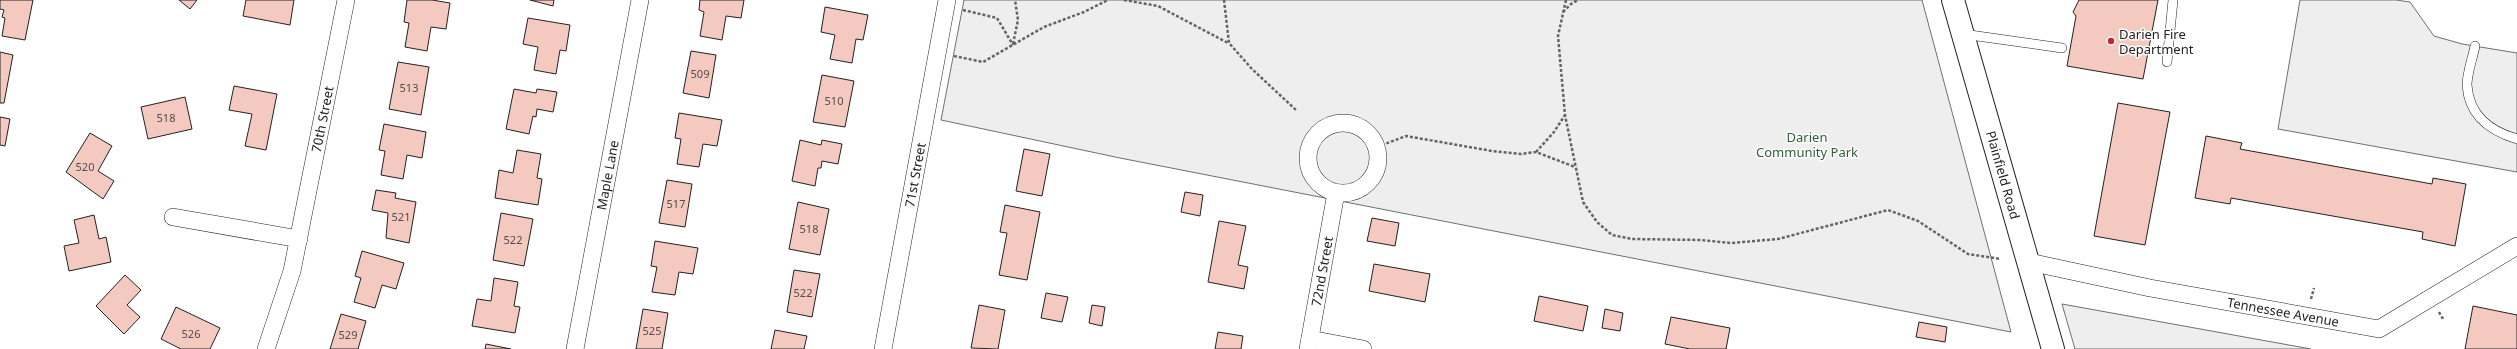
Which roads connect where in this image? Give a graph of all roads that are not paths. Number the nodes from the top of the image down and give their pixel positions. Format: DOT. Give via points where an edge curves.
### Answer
graph roads {
  1 [pos="346,0"];
  2 [pos="640,0"];
  3 [pos="947,0"];
  4 [pos="1953,0"];
  5 [pos="2174,0"];
  6 [pos="1963,34"];
  7 [pos="2475,46"];
  8 [pos="2062,48"];
  9 [pos="2167,62"];
  10 [pos="2517,139"];
  11 [pos="1336,193"];
  12 [pos="172,218"];
  13 [pos="299,239"];
  14 [pos="2517,246"];
  15 [pos="2029,262"];
  16 [pos="1309,344"];
  17 [pos="266,349"];
  18 [pos="575,349"];
  19 [pos="883,349"];
  20 [pos="1363,349"];
  21 [pos="2053,349"];
  1 -- 13 [label="street, 70th Street"];
  2 -- 18 [label="street, Maple Lane"];
  3 -- 19 [label="street, 71st Street"];
  4 -- 6 [label="main road, Plainfield Road"];
  5 -- 9 [label="lane"];
  6 -- 8 [label="lane"];
  6 -- 15 [label="main road, Plainfield Road"];
  7 -- 10 [label="lane" via="2467,84 2471,100 2481,121 2497,134"];
  11 -- 11 [label="street" via="1360,189 1369,182 1376,171 1377,147 1362,128 1351,124 1334,125 1320,132 1309,151 1311,173 1326,189"];
  11 -- 16 [label="street, 72nd Street"];
  12 -- 13 [label="street"];
  13 -- 17 [label="street, 70th Street" via="284,299"];
  14 -- 15 [label="street, Tennessee Avenue" via="2379,329 2150,288"];
  15 -- 21 [label="main road, Plainfield Road"];
  16 -- 20 [label="street"];
}
